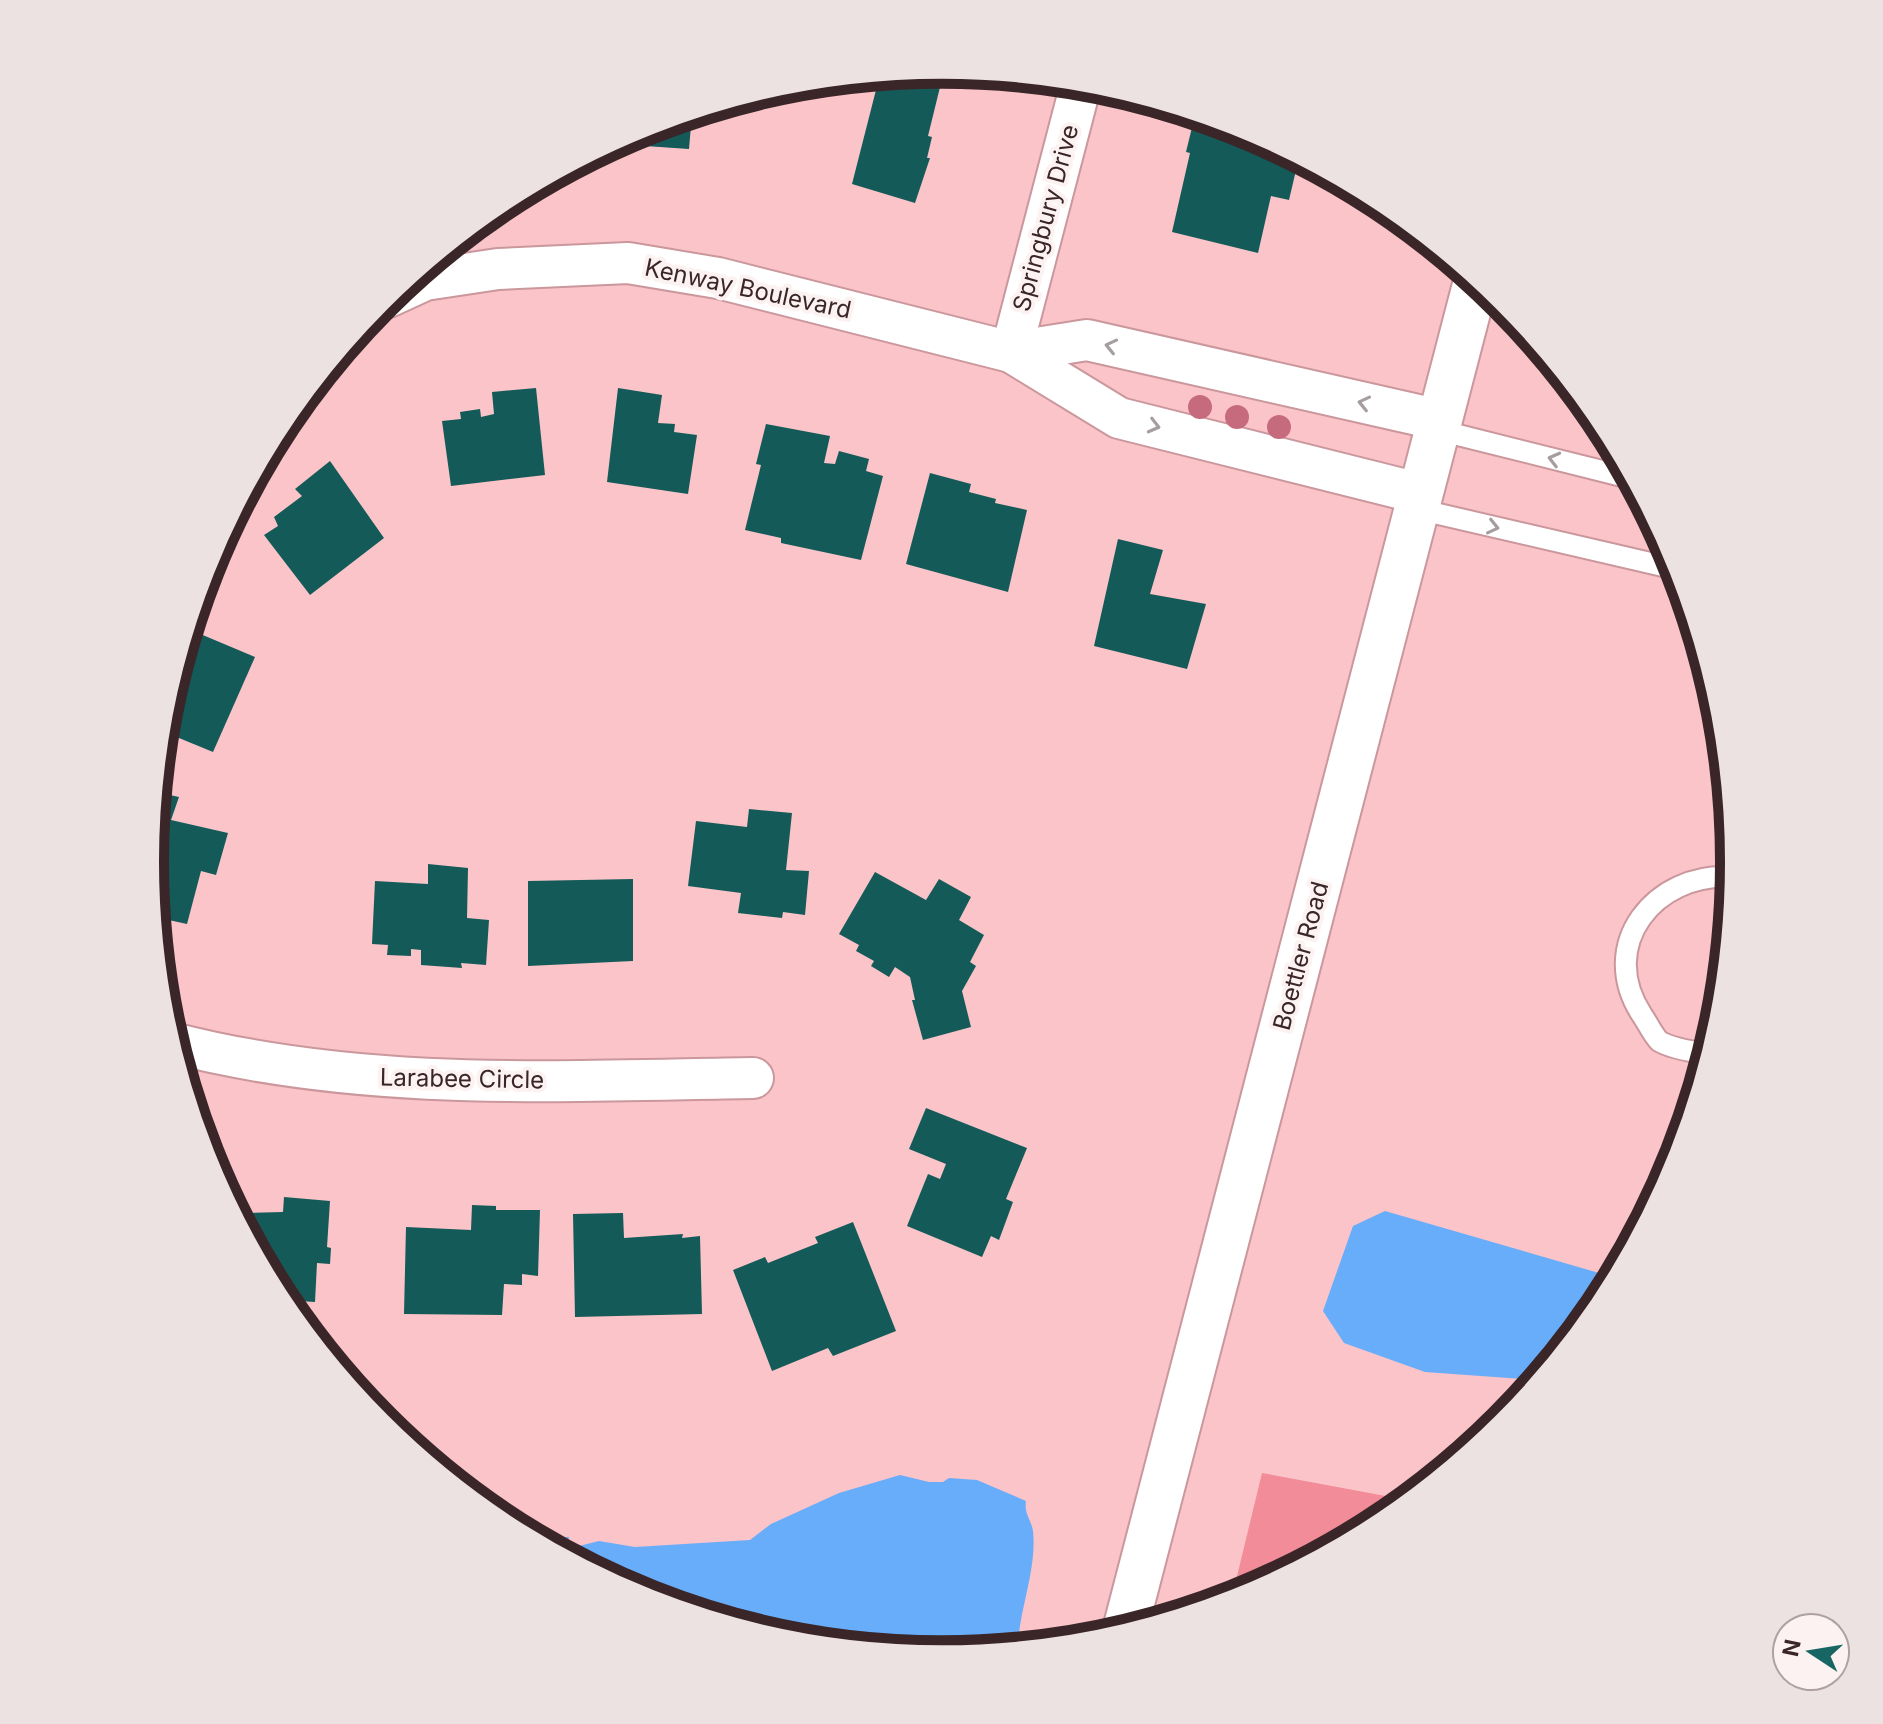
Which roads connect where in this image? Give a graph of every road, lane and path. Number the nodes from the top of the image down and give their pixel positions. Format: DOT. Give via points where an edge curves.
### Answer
graph roads {
  1 [pos="1078,97"];
  2 [pos="426,280"];
  3 [pos="1473,294"];
  4 [pos="1011,352"];
  5 [pos="1439,425"];
  6 [pos="1616,474"];
  7 [pos="1420,501"];
  8 [pos="1660,565"];
  9 [pos="1719,876"];
  10 [pos="186,1045"];
  11 [pos="1696,1051"];
  12 [pos="753,1078"];
  13 [pos="1129,1616"];
  1 -- 4 [label="street, Springbury Drive"];
  2 -- 4 [label="street, Kenway Boulevard" via="498,269 628,263 731,281"];
  3 -- 5 [label="street, Boettler Road"];
  5 -- 4 [label="street, Kenway Boulevard, one-way" via="1087,340"];
  4 -- 7 [label="street, Kenway Boulevard, one-way" via="1119,418"];
  6 -- 5 [label="lane, one-way"];
  5 -- 7 [label="street, Boettler Road"];
  7 -- 8 [label="lane, one-way"];
  7 -- 13 [label="street, Boettler Road"];
  9 -- 11 [label="lane" via="1670,889 1636,921 1625,960 1633,1001 1660,1041"];
  10 -- 12 [label="street, Larabee Circle" via="368,1077 495,1082"];
}
